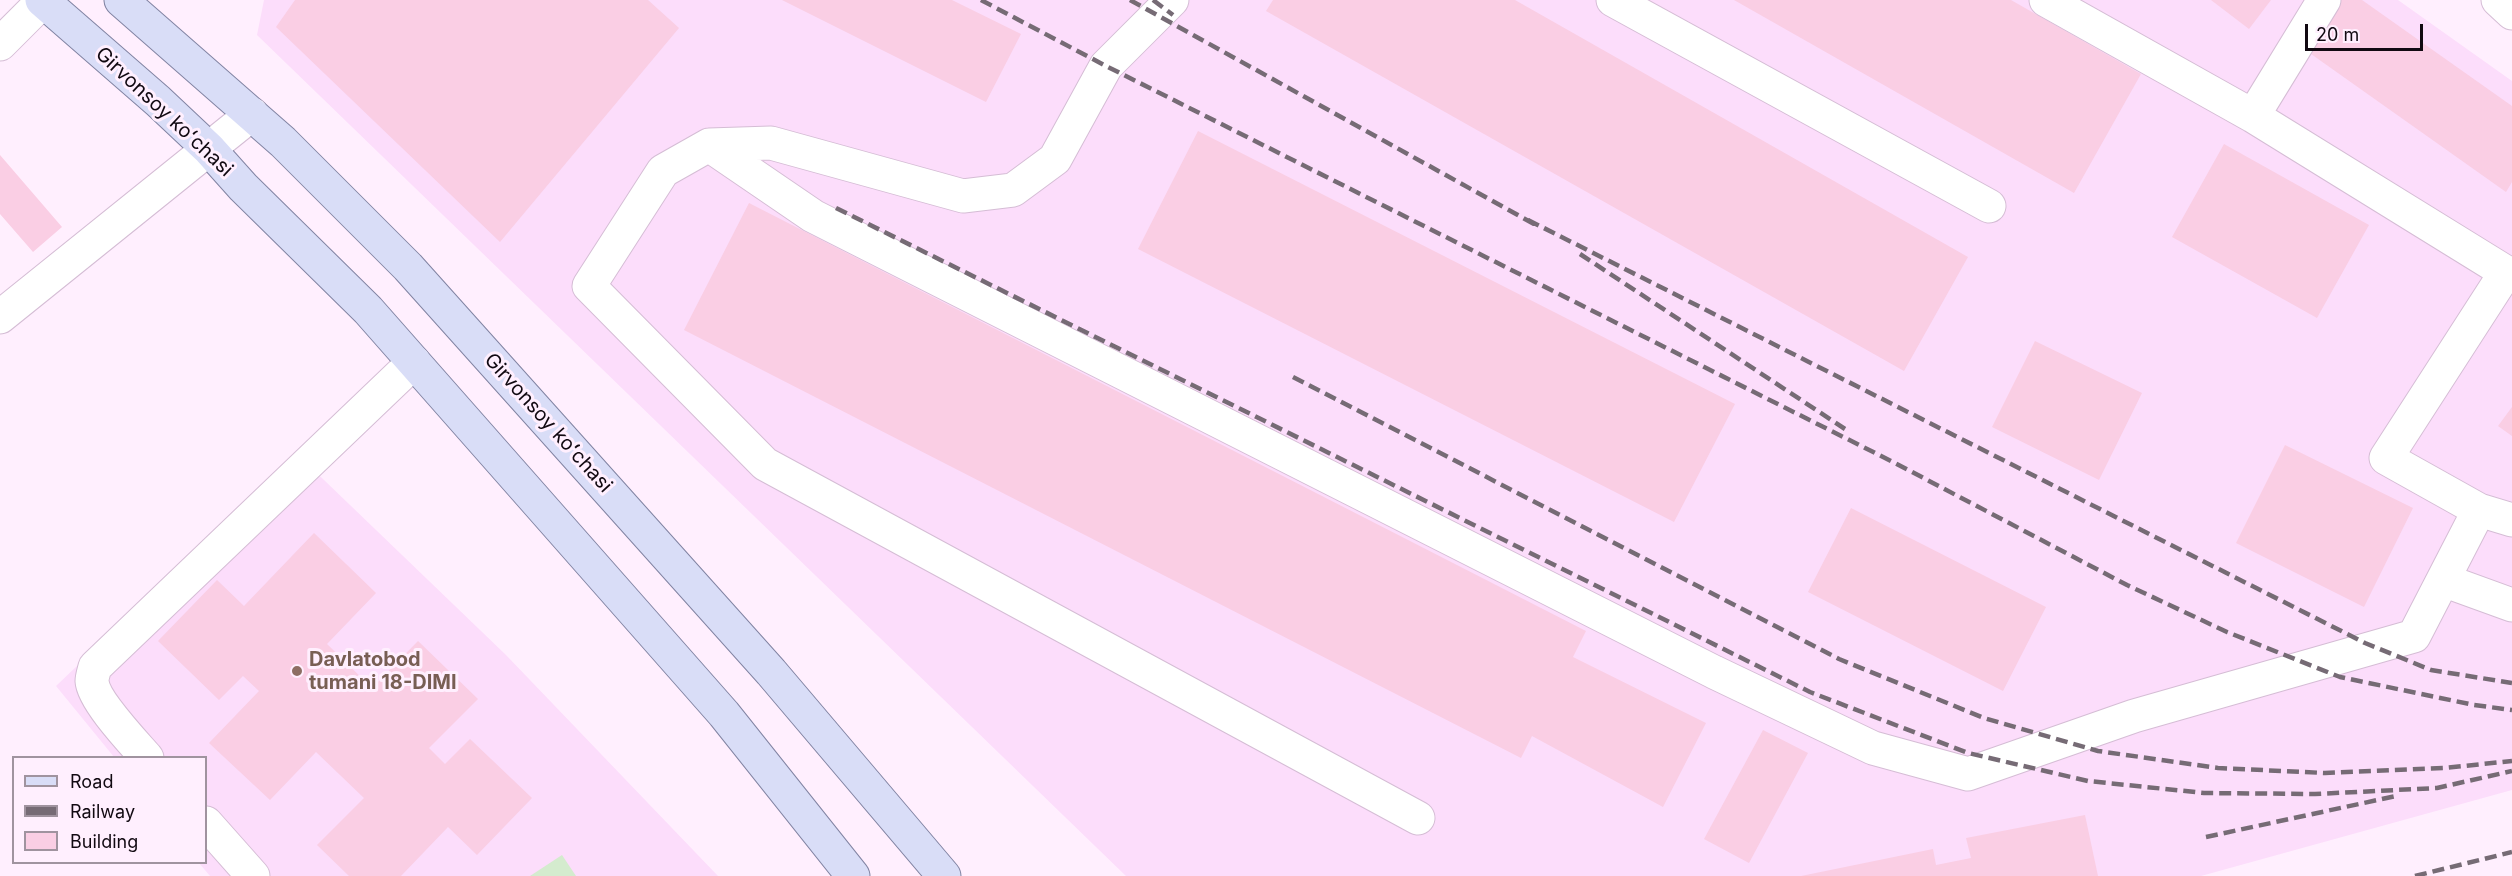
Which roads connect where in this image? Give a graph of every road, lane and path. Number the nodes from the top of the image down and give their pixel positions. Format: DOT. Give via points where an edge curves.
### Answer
graph roads {
  1 [pos="120,0"];
  2 [pos="1172,0"];
  3 [pos="1613,0"];
  4 [pos="2046,0"];
  5 [pos="2324,0"];
  6 [pos="2498,0"];
  7 [pos="43,1"];
  8 [pos="2512,13"];
  9 [pos="0,44"];
  10 [pos="252,114"];
  11 [pos="2253,116"];
  12 [pos="709,145"];
  13 [pos="209,150"];
  14 [pos="1989,206"];
  15 [pos="2509,274"];
  16 [pos="0,317"];
  17 [pos="414,362"];
  18 [pos="2479,510"];
  19 [pos="2512,520"];
  20 [pos="2443,580"];
  21 [pos="2512,605"];
  22 [pos="145,756"];
  23 [pos="1418,818"];
  24 [pos="207,824"];
  25 [pos="253,876"];
  26 [pos="853,876"];
  27 [pos="944,876"];
  1 -- 10 [label="main road, Girvonsoy koʻchasi"];
  2 -- 12 [label="street" via="1106,66 1055,159 1013,190 963,196 771,143"];
  3 -- 14 [label="street"];
  4 -- 11 [label="street"];
  5 -- 11 [label="street"];
  6 -- 8 [label="street"];
  7 -- 9 [label="street"];
  7 -- 13 [label="main road, Girvonsoy koʻchasi"];
  10 -- 13 [label="street"];
  10 -- 27 [label="main road, Girvonsoy koʻchasi" via="408,267 771,672"];
  11 -- 15 [label="street"];
  12 -- 20 [label="street" via="813,216 1703,666 1873,748 1968,774 2134,716 2414,636"];
  12 -- 23 [label="street" via="663,171 590,286 765,464"];
  13 -- 16 [label="street"];
  13 -- 17 [label="main road, Girvonsoy koʻchasi" via="368,309"];
  15 -- 18 [label="street" via="2386,458"];
  17 -- 22 [label="street" via="95,667 92,682 100,699"];
  17 -- 26 [label="main road, Girvonsoy koʻchasi" via="724,714"];
  18 -- 19 [label="street"];
  18 -- 20 [label="street"];
  20 -- 21 [label="street"];
  24 -- 25 [label="street"];
}
